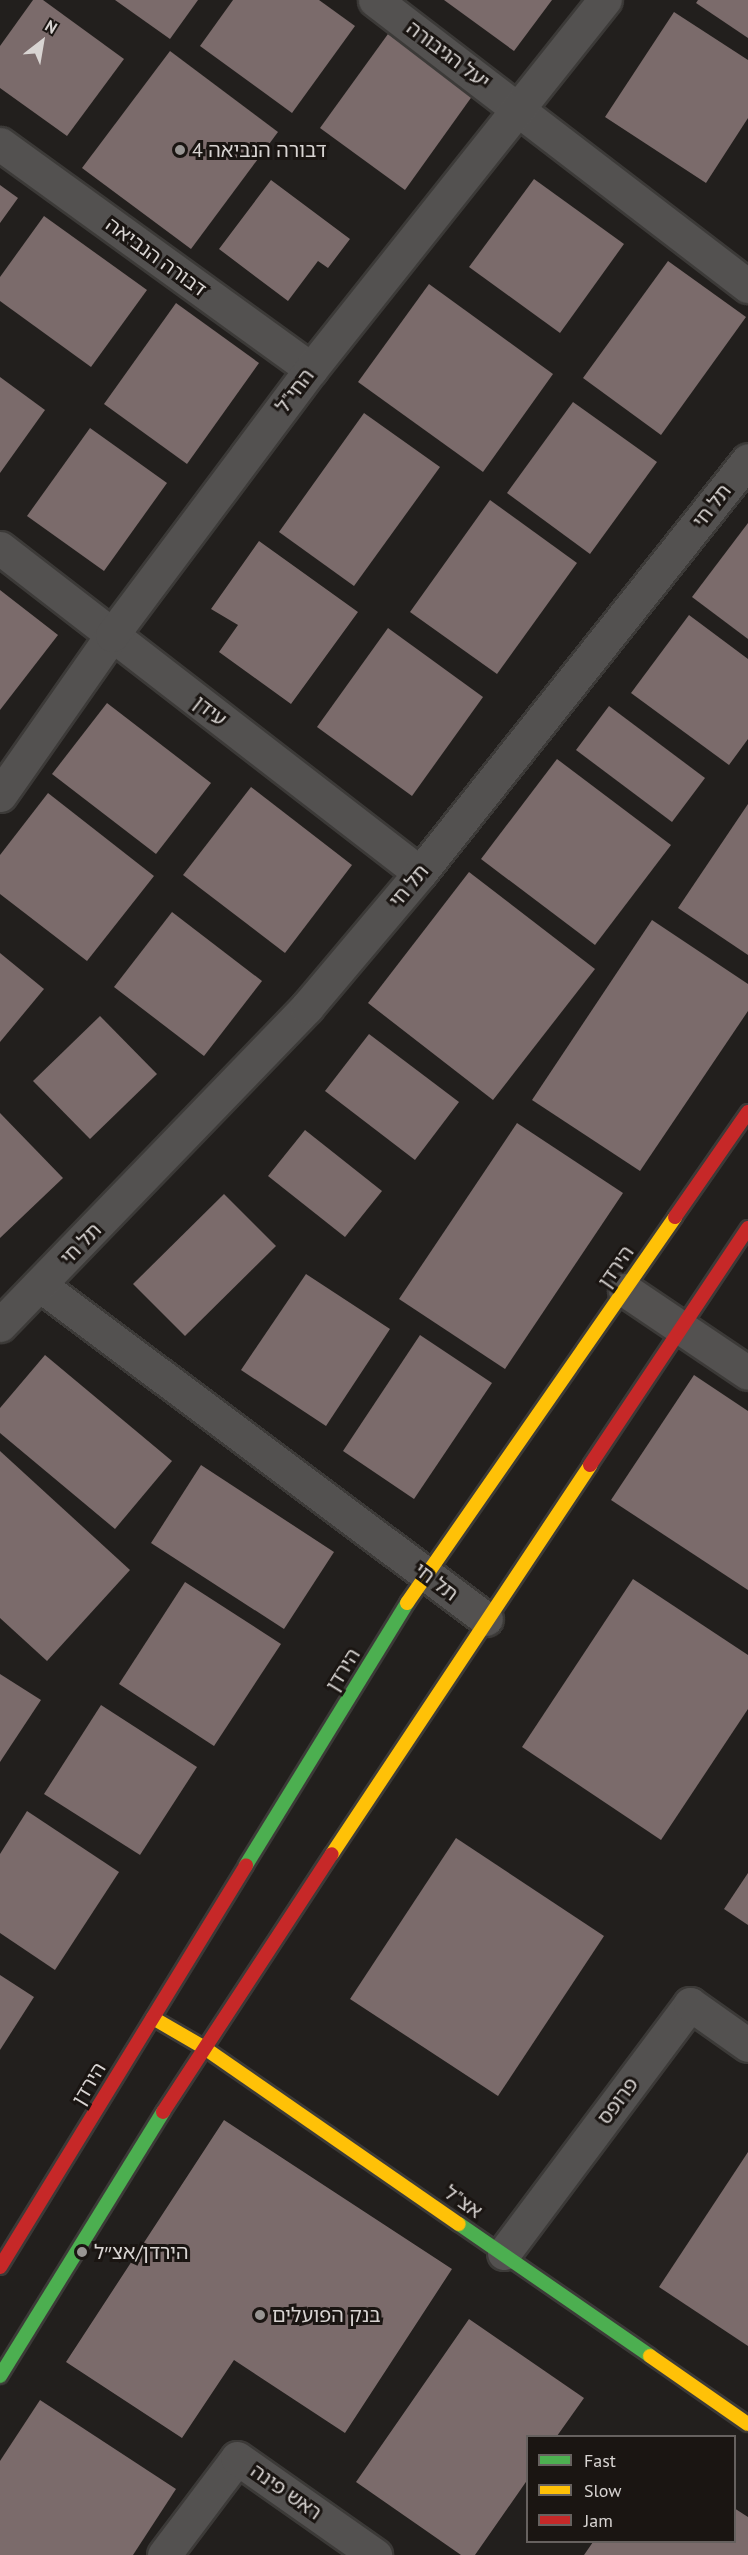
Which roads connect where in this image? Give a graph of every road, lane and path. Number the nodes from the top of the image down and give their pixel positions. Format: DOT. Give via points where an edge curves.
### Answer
graph roads {
  1 [pos="375,0"];
  2 [pos="605,0"];
  3 [pos="521,110"];
  4 [pos="0,144"];
  5 [pos="748,286"];
  6 [pos="311,369"];
  7 [pos="748,460"];
  8 [pos="0,548"];
  9 [pos="112,635"];
  10 [pos="0,795"];
  11 [pos="420,873"];
  12 [pos="748,1112"];
  13 [pos="748,1228"];
  14 [pos="40,1286"];
  15 [pos="624,1290"];
  16 [pos="0,1325"];
  17 [pos="679,1327"];
  18 [pos="748,1373"];
  19 [pos="425,1574"];
  20 [pos="486,1619"];
  21 [pos="153,2018"];
  22 [pos="748,2046"];
  23 [pos="203,2047"];
  24 [pos="504,2253"];
  25 [pos="0,2267"];
  26 [pos="0,2376"];
  27 [pos="748,2424"];
  28 [pos="164,2555"];
  29 [pos="375,2555"];
  1 -- 3 [label="street, יעל הגיבורה"];
  2 -- 3 [label="street, החי\"ל"];
  3 -- 5 [label="street"];
  3 -- 6 [label="street, החי\"ל"];
  4 -- 6 [label="street, דבורה הנביאה"];
  6 -- 9 [label="street, החי\"ל"];
  7 -- 11 [label="street, תל חי"];
  8 -- 9 [label="street, עידן"];
  9 -- 10 [label="street, החי\"ל"];
  9 -- 11 [label="street, עידן"];
  11 -- 14 [label="street, תל חי" via="307,1007"];
  12 -- 15 [label="street, הירדן"];
  13 -- 17 [label="street"];
  14 -- 16 [label="street, תל חי"];
  14 -- 19 [label="street, תל חי"];
  15 -- 17 [label="street"];
  15 -- 19 [label="street, הירדן"];
  17 -- 18 [label="street"];
  17 -- 20 [label="street"];
  19 -- 20 [label="street, תל חי"];
  19 -- 21 [label="street, הירדן"];
  20 -- 23 [label="street"];
  21 -- 23 [label="street, אצ\"ל"];
  21 -- 25 [label="street, הירדן"];
  22 -- 24 [label="street, פרופס" via="690,2004"];
  23 -- 24 [label="street, אצ\"ל"];
  23 -- 26 [label="street"];
  24 -- 27 [label="street, אצ\"ל"];
  28 -- 29 [label="street, ראש פינה" via="237,2458"];
}
